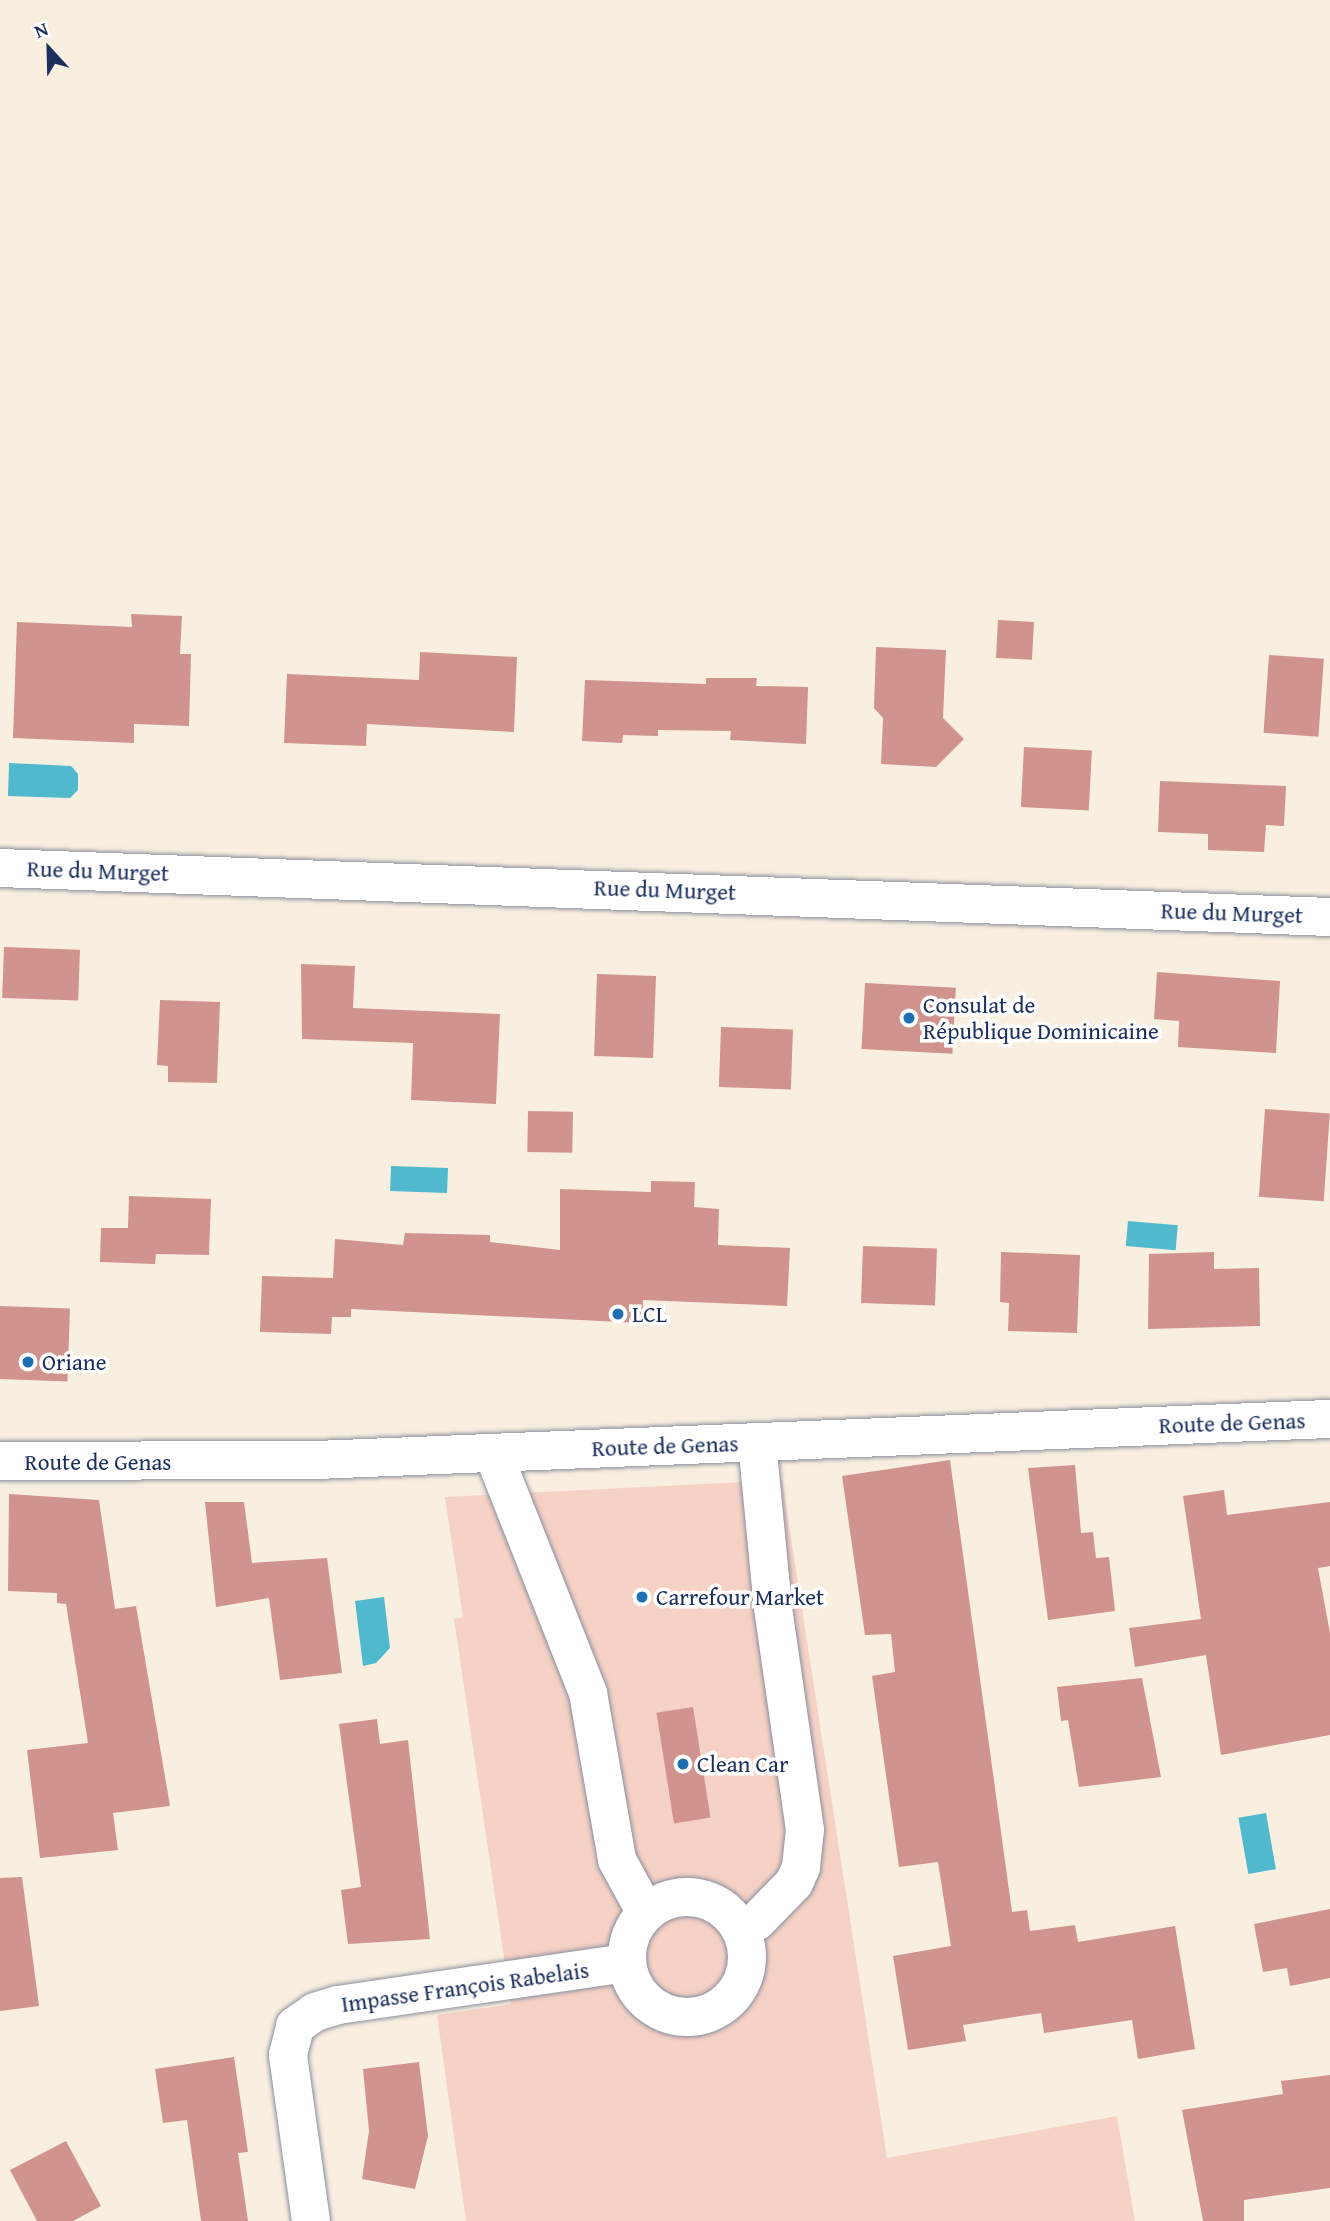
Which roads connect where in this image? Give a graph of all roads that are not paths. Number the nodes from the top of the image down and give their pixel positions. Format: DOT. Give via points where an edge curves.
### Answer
graph roads {
  1 [pos="0,867"];
  2 [pos="1330,917"];
  3 [pos="1330,1419"];
  4 [pos="757,1443"];
  5 [pos="493,1453"];
  6 [pos="0,1461"];
  7 [pos="646,1913"];
  8 [pos="741,1929"];
  9 [pos="627,1963"];
  10 [pos="311,2221"];
  1 -- 2 [label="street, Rue du Murget"];
  3 -- 4 [label="street, Route de Genas"];
  4 -- 5 [label="street, Route de Genas"];
  4 -- 8 [label="street" via="805,1830 801,1867 794,1882 757,1921"];
  5 -- 6 [label="street, Route de Genas" via="302,1461"];
  5 -- 7 [label="street" via="588,1693 617,1860"];
  7 -- 8 [label="street" via="670,1899 703,1899 731,1915"];
  7 -- 9 [label="street" via="633,1931"];
  8 -- 9 [label="street" via="747,1965 741,1983 716,2010 698,2016 680,2017 644,1999"];
  9 -- 10 [label="street, Impasse François Rabelais" via="338,2005 315,2012 295,2026 288,2055"];
}
